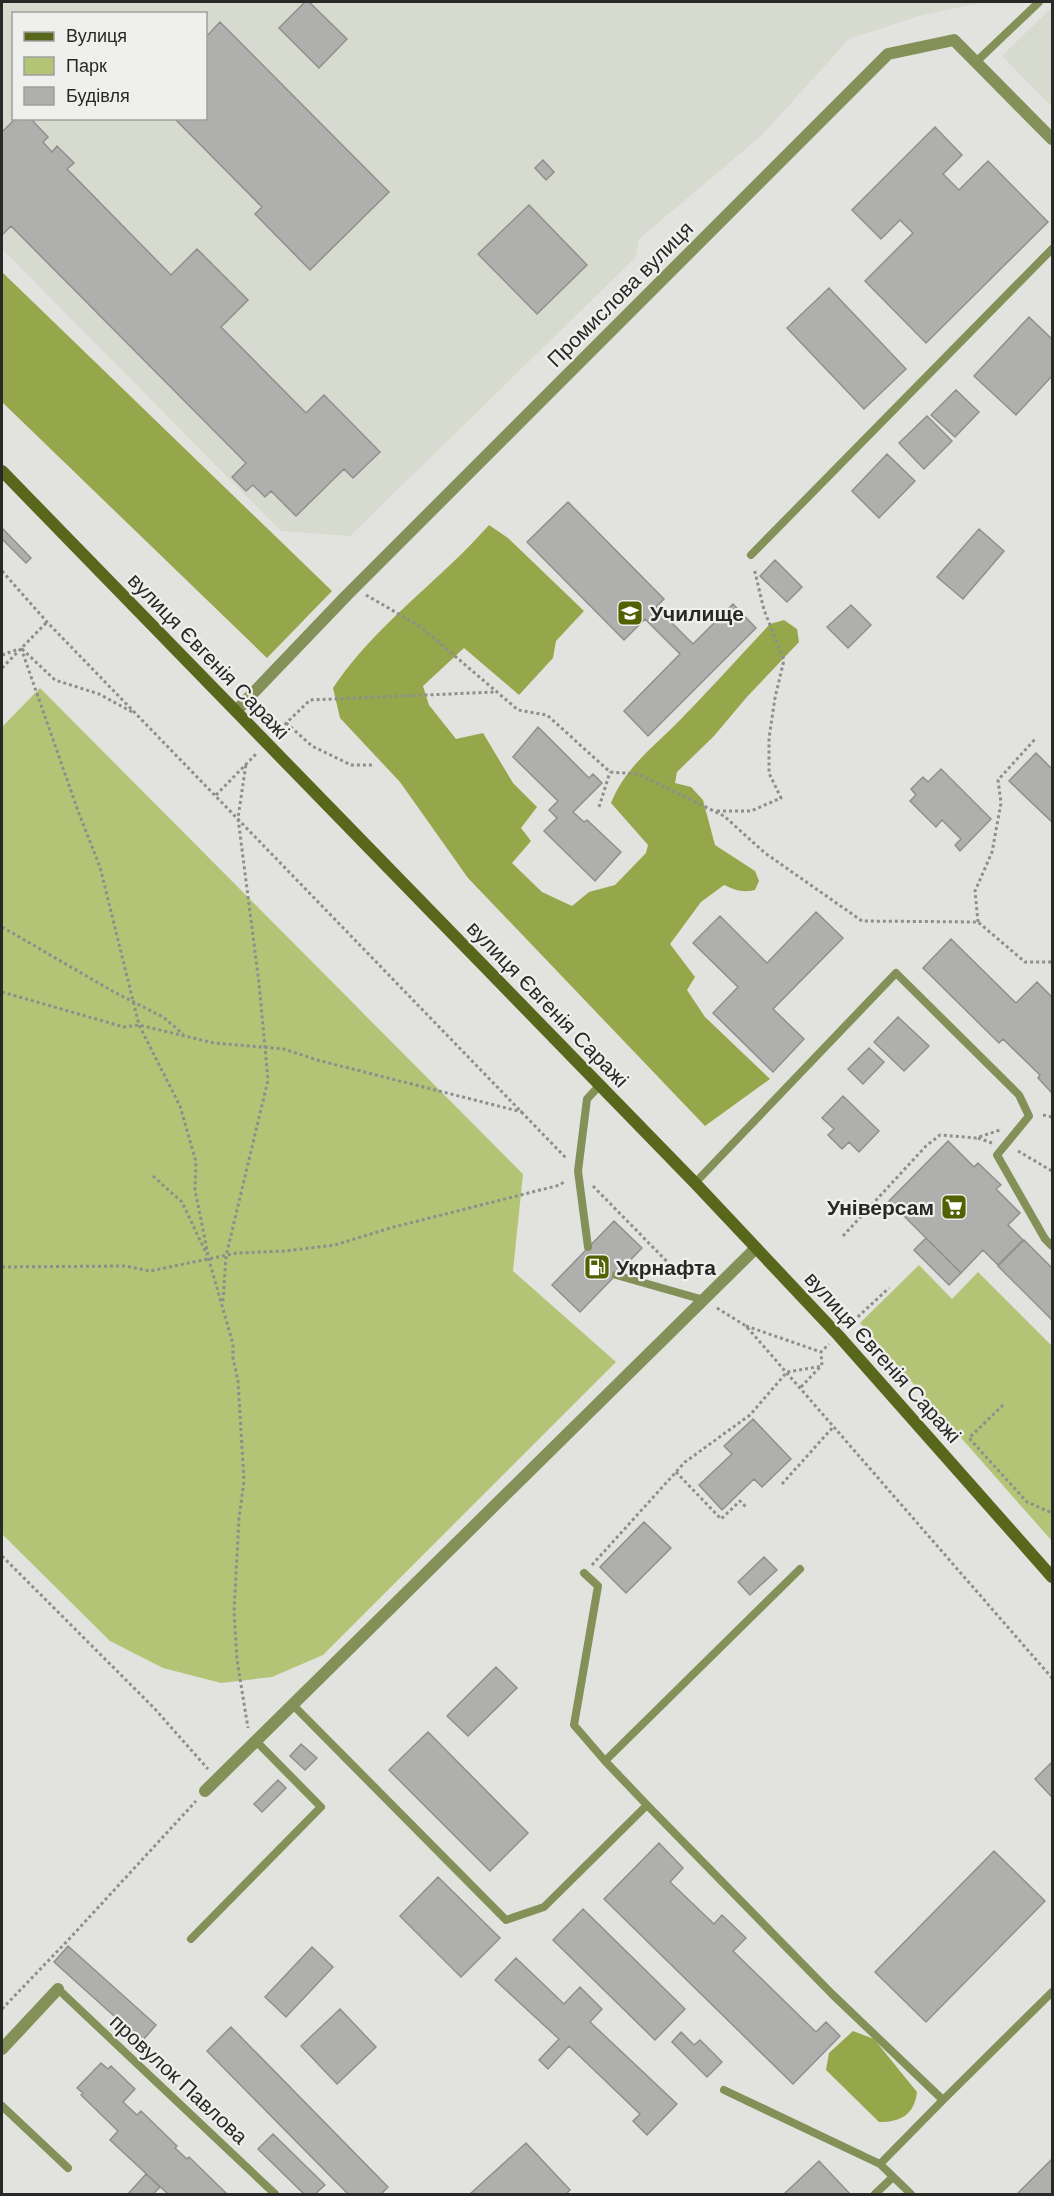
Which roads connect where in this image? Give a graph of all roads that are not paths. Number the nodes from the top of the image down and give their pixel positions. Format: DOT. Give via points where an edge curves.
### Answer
graph roads {
  1 [pos="1039,2"];
  2 [pos="976,62"];
  3 [pos="1053,139"];
  4 [pos="1053,249"];
  5 [pos="2,471"];
  6 [pos="751,555"];
  7 [pos="236,711"];
  8 [pos="600,1085"];
  9 [pos="694,1183"];
  10 [pos="1053,1246"];
  11 [pos="588,1248"];
  12 [pos="756,1248"];
  13 [pos="616,1275"];
  14 [pos="704,1299"];
  15 [pos="800,1569"];
  16 [pos="584,1573"];
  17 [pos="1053,1577"];
  18 [pos="293,1705"];
  19 [pos="254,1744"];
  20 [pos="605,1761"];
  21 [pos="205,1791"];
  22 [pos="647,1805"];
  23 [pos="191,1939"];
  24 [pos="58,1989"];
  25 [pos="1053,1992"];
  26 [pos="2,2049"];
  27 [pos="724,2090"];
  28 [pos="943,2100"];
  29 [pos="2,2106"];
  30 [pos="880,2164"];
  31 [pos="68,2168"];
  32 [pos="893,2177"];
  33 [pos="275,2194"];
  34 [pos="875,2194"];
  35 [pos="912,2194"];
  1 -- 2 [label="lane"];
  2 -- 3 [label="street, Промислова вулиця"];
  2 -- 7 [label="street, Промислова вулиця" via="954,40 888,54"];
  4 -- 6 [label="lane"];
  5 -- 7 [label="main road, вулиця Євгенія Саражі"];
  7 -- 8 [label="main road, вулиця Євгенія Саражі"];
  8 -- 9 [label="main road, вулиця Євгенія Саражі"];
  8 -- 11 [label="lane" via="587,1099 578,1171"];
  9 -- 10 [label="lane" via="896,973 1019,1095 1029,1116 997,1155 1045,1239"];
  9 -- 12 [label="main road, вулиця Євгенія Саражі"];
  12 -- 14 [label="street"];
  12 -- 17 [label="main road, вулиця Євгенія Саражі"];
  13 -- 14 [label="lane"];
  14 -- 18 [label="street"];
  15 -- 20 [label="lane"];
  16 -- 20 [label="lane" via="598,1586 574,1725"];
  18 -- 19 [label="street"];
  18 -- 22 [label="lane" via="506,1920 544,1907"];
  19 -- 21 [label="street"];
  19 -- 23 [label="lane" via="321,1808"];
  20 -- 22 [label="lane"];
  22 -- 28 [label="lane" via="832,1994"];
  24 -- 26 [label="street"];
  24 -- 33 [label="lane, провулок Павлова"];
  25 -- 28 [label="lane"];
  27 -- 30 [label="lane"];
  28 -- 30 [label="lane"];
  29 -- 31 [label="lane"];
  30 -- 32 [label="lane"];
  32 -- 34 [label="lane"];
  32 -- 35 [label="lane"];
}
